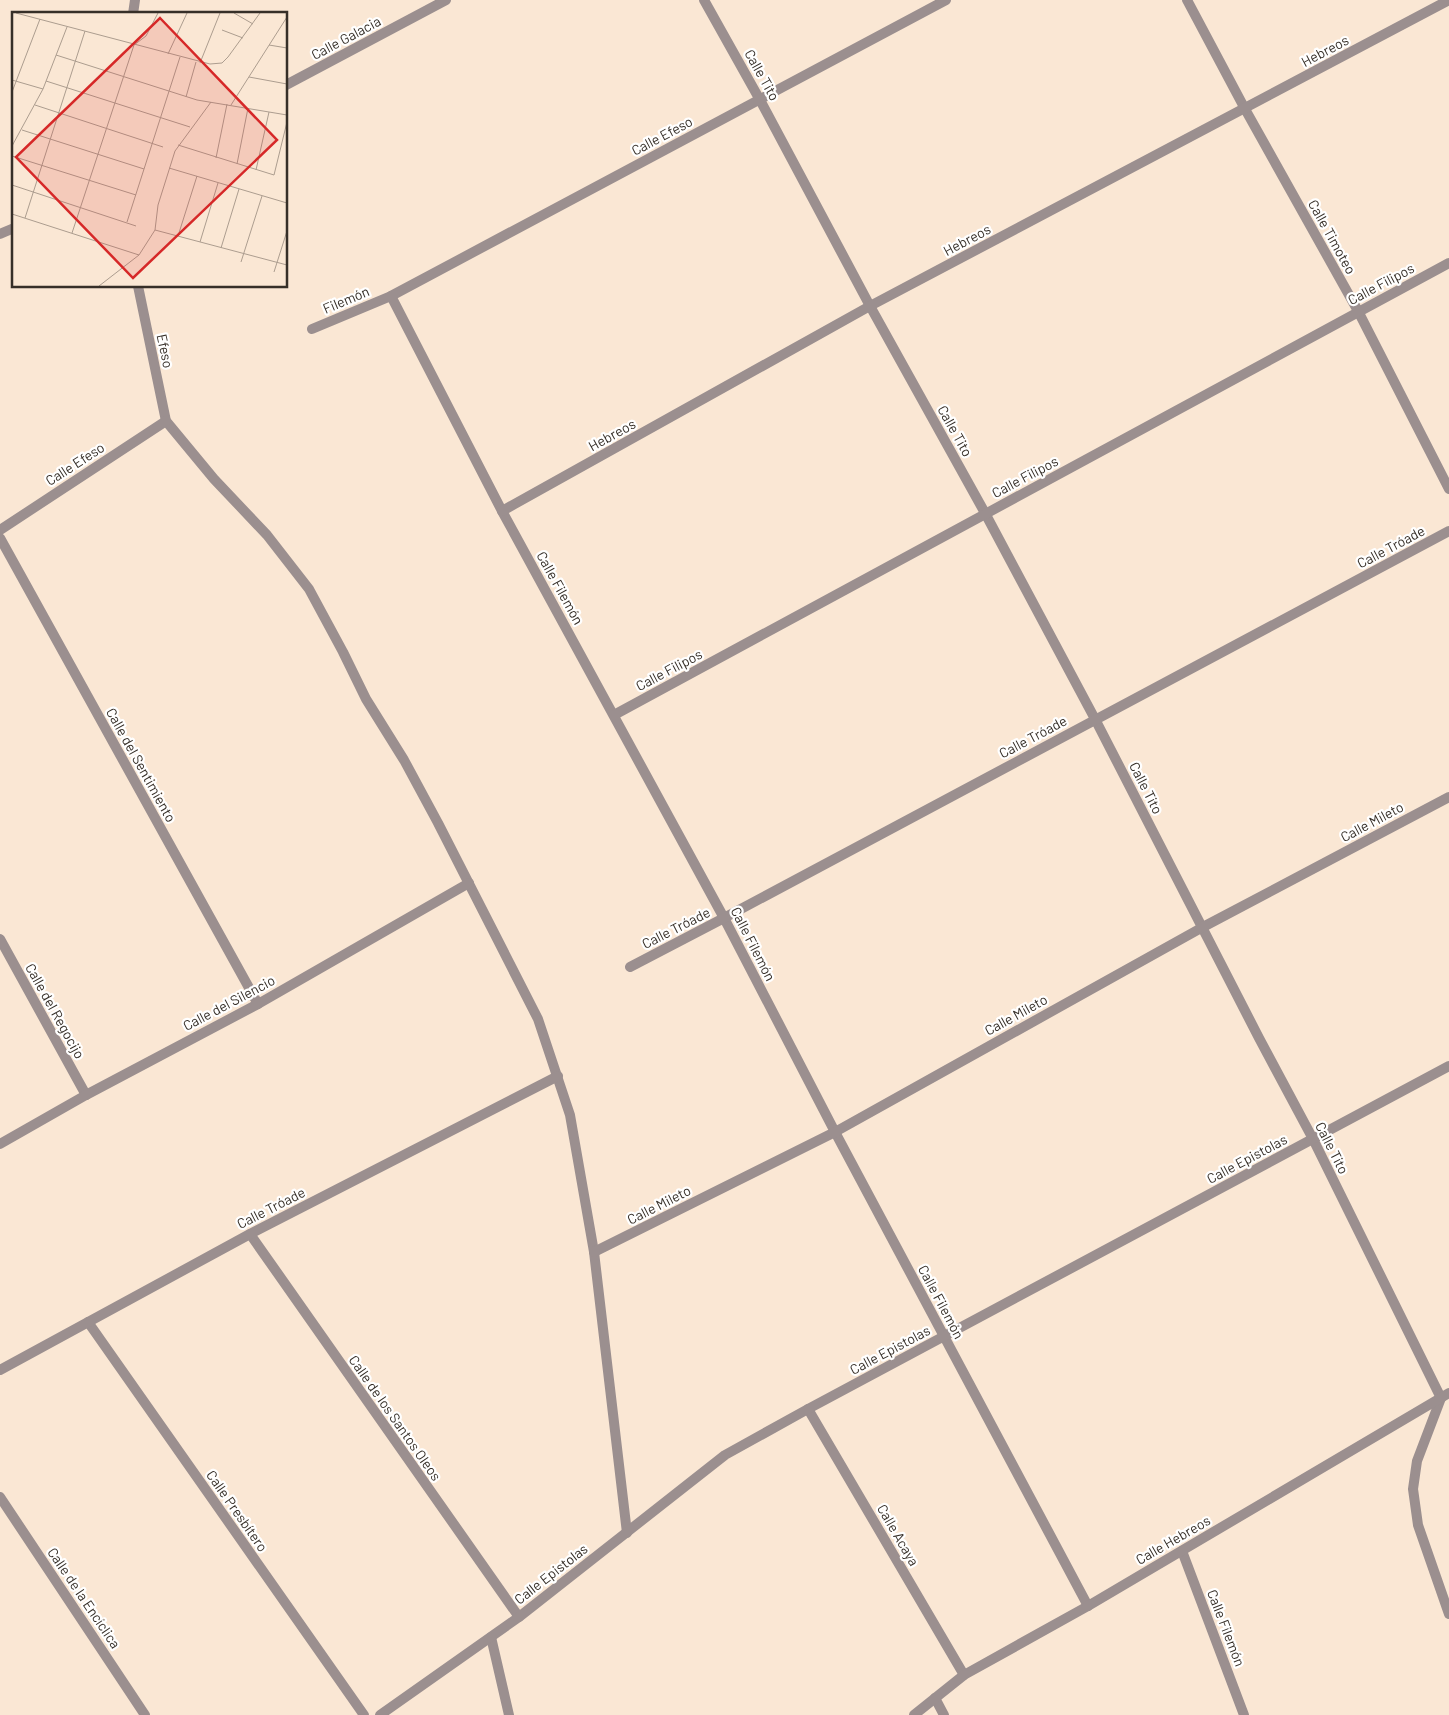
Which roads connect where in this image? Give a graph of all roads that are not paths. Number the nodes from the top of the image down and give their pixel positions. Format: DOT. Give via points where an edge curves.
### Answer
graph roads {
  1 [pos="446,0"];
  2 [pos="704,0"];
  3 [pos="946,0"];
  4 [pos="1188,0"];
  5 [pos="1449,0"];
  6 [pos="288,84"];
  7 [pos="760,100"];
  8 [pos="1245,109"];
  9 [pos="12,229"];
  10 [pos="0,234"];
  11 [pos="1449,264"];
  12 [pos="138,288"];
  13 [pos="391,296"];
  14 [pos="870,306"];
  15 [pos="1358,311"];
  16 [pos="312,329"];
  17 [pos="166,421"];
  18 [pos="1449,489"];
  19 [pos="502,511"];
  20 [pos="985,514"];
  21 [pos="0,530"];
  22 [pos="1449,531"];
  23 [pos="0,538"];
  24 [pos="614,715"];
  25 [pos="1095,719"];
  26 [pos="1449,797"];
  27 [pos="469,882"];
  28 [pos="724,918"];
  29 [pos="1203,927"];
  30 [pos="0,939"];
  31 [pos="630,967"];
  32 [pos="258,1004"];
  33 [pos="1449,1066"];
  34 [pos="558,1076"];
  35 [pos="86,1095"];
  36 [pos="835,1132"];
  37 [pos="1313,1139"];
  38 [pos="0,1144"];
  39 [pos="250,1234"];
  40 [pos="594,1252"];
  41 [pos="88,1322"];
  42 [pos="944,1337"];
  43 [pos="0,1370"];
  44 [pos="1445,1395"];
  45 [pos="808,1409"];
  46 [pos="0,1497"];
  47 [pos="627,1533"];
  48 [pos="1182,1551"];
  49 [pos="1088,1606"];
  50 [pos="1449,1614"];
  51 [pos="519,1617"];
  52 [pos="490,1637"];
  53 [pos="964,1675"];
  54 [pos="935,1698"];
  55 [pos="145,1715"];
  56 [pos="364,1715"];
  57 [pos="380,1715"];
  58 [pos="509,1715"];
  59 [pos="914,1715"];
  60 [pos="944,1715"];
  61 [pos="1244,1715"];
  1 -- 6 [label="street, Calle Galacia"];
  2 -- 7 [label="street, Calle Tito"];
  3 -- 7 [label="street, Calle Efeso"];
  4 -- 8 [label="street, Calle Timoteo"];
  5 -- 8 [label="street, Hebreos"];
  7 -- 13 [label="street, Calle Efeso"];
  7 -- 14 [label="street, Calle Tito"];
  8 -- 14 [label="street, Hebreos"];
  8 -- 15 [label="street, Calle Timoteo"];
  9 -- 10 [label="street"];
  11 -- 15 [label="street, Calle Filipos"];
  12 -- 17 [label="street, Efeso"];
  13 -- 16 [label="street, Filemón"];
  13 -- 19 [label="street, Calle Filemón"];
  14 -- 19 [label="street, Hebreos"];
  14 -- 20 [label="street, Calle Tito"];
  15 -- 18 [label="street, Calle Timoteo"];
  15 -- 20 [label="street, Calle Filipos"];
  17 -- 21 [label="street, Calle Efeso"];
  17 -- 27 [label="street" via="214,479 267,535 309,589 366,699 404,760"];
  19 -- 24 [label="street, Calle Filemón"];
  20 -- 24 [label="street, Calle Filipos"];
  20 -- 25 [label="street, Calle Tito"];
  22 -- 25 [label="street, Calle Tróade"];
  23 -- 32 [label="street, Calle del Sentimiento"];
  24 -- 28 [label="street, Calle Filemón"];
  25 -- 28 [label="street, Calle Tróade"];
  25 -- 29 [label="street, Calle Tito"];
  26 -- 29 [label="street, Calle Mileto"];
  27 -- 32 [label="street, Calle del Silencio"];
  27 -- 34 [label="street" via="538,1019"];
  28 -- 31 [label="street, Calle Tróade"];
  28 -- 36 [label="street, Calle Filemón"];
  29 -- 36 [label="street, Calle Mileto"];
  29 -- 37 [label="street, Calle Tito"];
  30 -- 35 [label="street, Calle del Regocijo"];
  32 -- 35 [label="street, Calle del Silencio"];
  33 -- 37 [label="street, Calle Epistolas"];
  34 -- 39 [label="street, Calle Tróade"];
  34 -- 40 [label="street" via="570,1115"];
  35 -- 38 [label="street, Calle del Silencio"];
  36 -- 40 [label="street, Calle Mileto"];
  36 -- 42 [label="street, Calle Filemón"];
  37 -- 42 [label="street, Calle Epistolas"];
  37 -- 44 [label="street, Calle Tito"];
  39 -- 41 [label="street, Calle Tróade"];
  39 -- 51 [label="street, Calle de los Santos Oleos"];
  40 -- 47 [label="street"];
  41 -- 43 [label="street, Calle Tróade"];
  41 -- 56 [label="street, Calle Presbítero"];
  42 -- 45 [label="street, Calle Epistolas"];
  42 -- 49 [label="street, Calle Filemón"];
  44 -- 48 [label="street, Calle Hebreos"];
  44 -- 50 [label="street" via="1417,1461 1413,1490 1418,1525"];
  45 -- 47 [label="street, Calle Epistolas" via="724,1456"];
  45 -- 53 [label="street, Calle Acaya"];
  46 -- 55 [label="street, Calle de la Encíclica"];
  47 -- 51 [label="street, Calle Epistolas"];
  48 -- 49 [label="street, Calle Hebreos"];
  48 -- 61 [label="street, Calle Filemón"];
  49 -- 53 [label="street, Calle Hebreos"];
  51 -- 52 [label="street, Calle Epistolas"];
  52 -- 57 [label="street, Calle Epistolas"];
  52 -- 58 [label="street"];
  53 -- 54 [label="street, Calle Hebreos"];
  54 -- 59 [label="street, Calle Hebreos"];
  54 -- 60 [label="street"];
}
